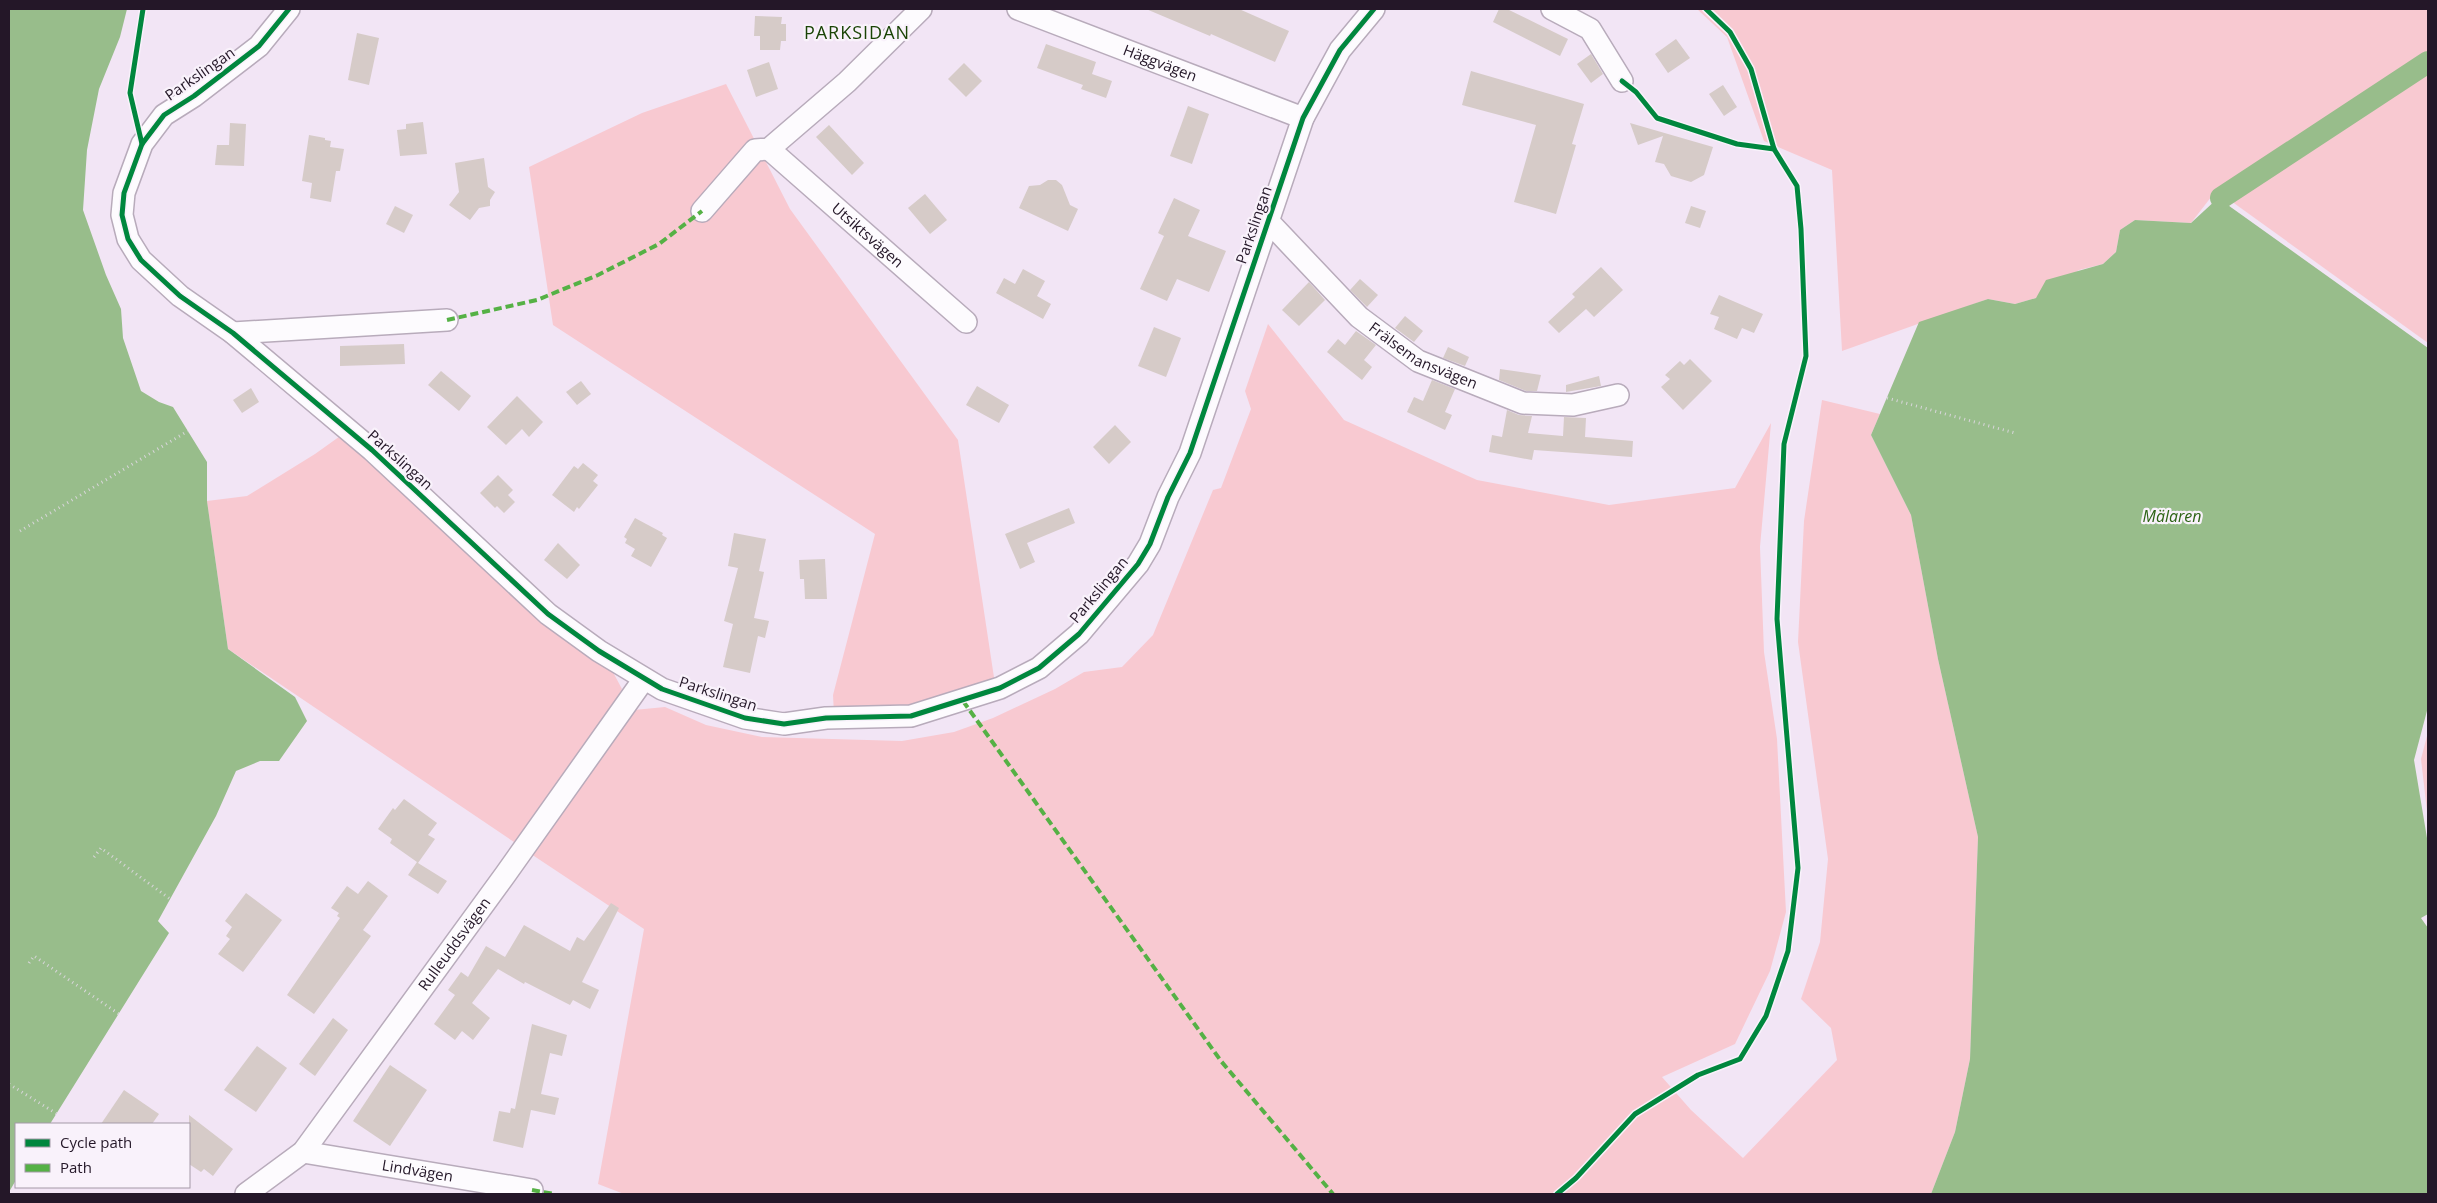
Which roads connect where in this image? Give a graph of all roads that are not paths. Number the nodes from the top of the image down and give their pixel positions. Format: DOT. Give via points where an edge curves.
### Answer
graph roads {
  1 [pos="289,9"];
  2 [pos="921,9"];
  3 [pos="1018,9"];
  4 [pos="1374,9"];
  5 [pos="1552,9"];
  6 [pos="1622,81"];
  7 [pos="1303,118"];
  8 [pos="769,150"];
  9 [pos="702,211"];
  10 [pos="1268,221"];
  11 [pos="447,320"];
  12 [pos="966,322"];
  13 [pos="233,333"];
  14 [pos="1618,395"];
  15 [pos="644,679"];
  16 [pos="303,1152"];
  17 [pos="532,1190"];
  18 [pos="246,1194"];
  1 -- 13 [label="street, Parkslingan" via="259,46 164,115 142,144 124,193 122,215 128,239 141,260 180,296"];
  2 -- 8 [label="street" via="847,82"];
  3 -- 7 [label="street, Häggvägen"];
  4 -- 7 [label="street, Parkslingan" via="1340,50"];
  5 -- 6 [label="street" via="1590,29"];
  7 -- 10 [label="street, Parkslingan"];
  8 -- 9 [label="street" via="755,150"];
  8 -- 12 [label="street, Utsiktsvägen"];
  10 -- 14 [label="street, Frälsemansvägen" via="1360,317 1418,361 1523,404 1573,405"];
  10 -- 15 [label="street, Parkslingan" via="1190,453 1150,544 1138,564 1079,634 1039,668 1000,688 911,716 826,718 784,724 745,718 699,703"];
  11 -- 13 [label="street"];
  13 -- 15 [label="street, Parkslingan" via="372,450 548,614 598,651"];
  15 -- 16 [label="street, Rulleuddsvägen"];
  16 -- 17 [label="street, Lindvägen"];
  16 -- 18 [label="street, Rulleuddsvägen"];
}
